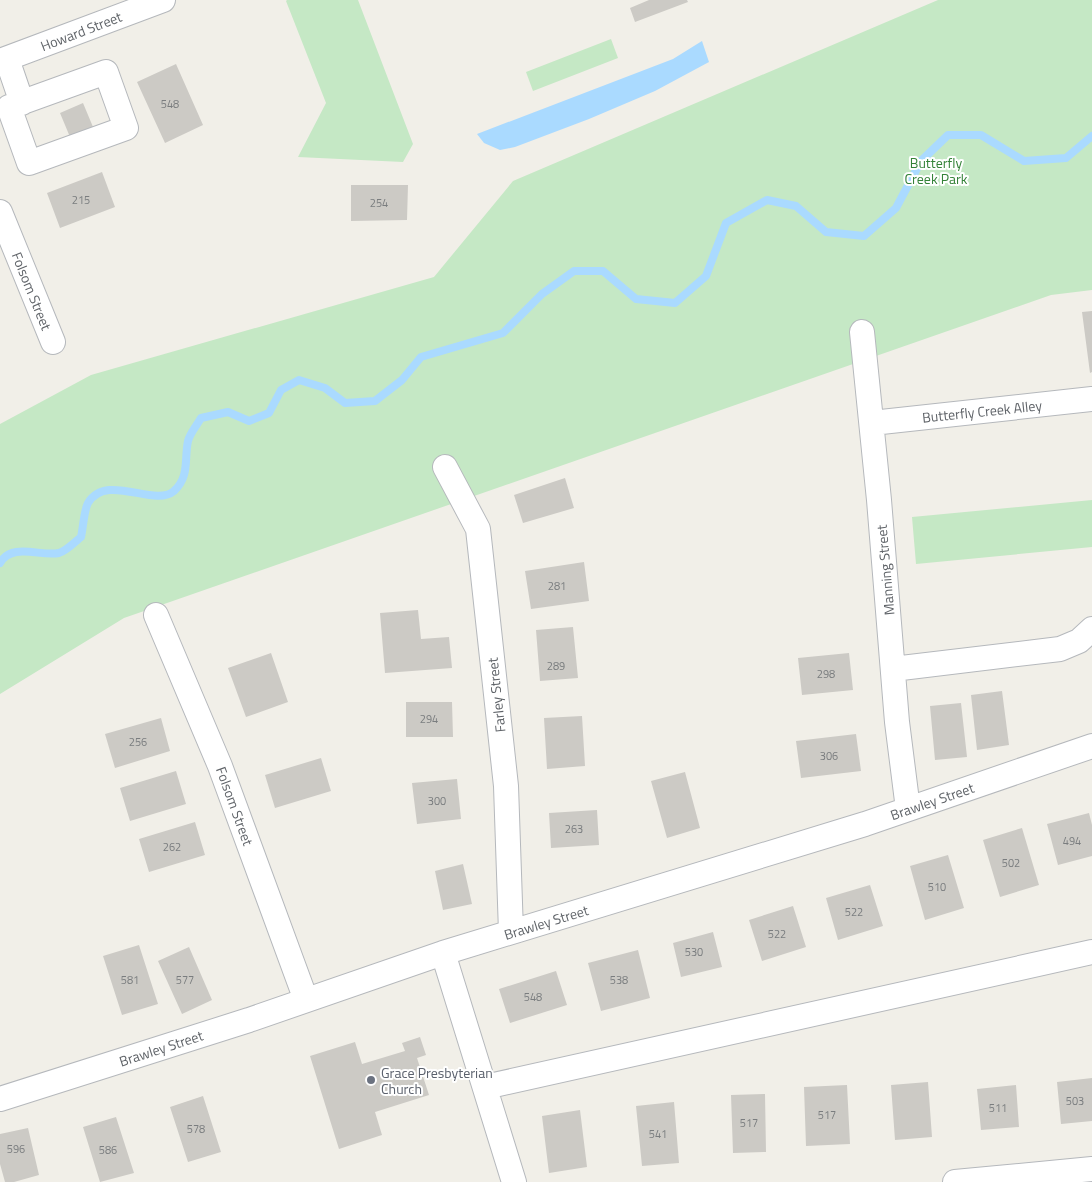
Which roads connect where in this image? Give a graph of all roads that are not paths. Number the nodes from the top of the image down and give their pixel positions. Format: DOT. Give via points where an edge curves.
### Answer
graph roads {
  1 [pos="163,0"];
  2 [pos="3,60"];
  3 [pos="22,102"];
  4 [pos="0,212"];
  5 [pos="862,332"];
  6 [pos="53,342"];
  7 [pos="1092,399"];
  8 [pos="872,423"];
  9 [pos="445,467"];
  10 [pos="156,615"];
  11 [pos="1092,629"];
  12 [pos="893,668"];
  13 [pos="1092,746"];
  14 [pos="908,809"];
  15 [pos="511,932"];
  16 [pos="1092,952"];
  17 [pos="443,953"];
  18 [pos="306,1000"];
  19 [pos="485,1087"];
  20 [pos="0,1099"];
  21 [pos="1092,1169"];
  22 [pos="514,1182"];
  23 [pos="955,1182"];
  1 -- 2 [label="street, Howard Street"];
  2 -- 3 [label="street"];
  3 -- 3 [label="street" via="9,107 29,163 126,128 106,72"];
  4 -- 6 [label="street, Folsom Street"];
  5 -- 8 [label="street, Manning Street"];
  7 -- 8 [label="street, Butterfly Creek Alley"];
  8 -- 12 [label="street, Manning Street"];
  9 -- 15 [label="street, Farley Street" via="478,529 506,786"];
  10 -- 18 [label="street, Folsom Street" via="220,766"];
  11 -- 12 [label="street" via="1079,641 1060,649"];
  12 -- 14 [label="street, Manning Street"];
  13 -- 14 [label="street, Brawley Street"];
  14 -- 15 [label="street, Brawley Street"];
  15 -- 17 [label="street, Brawley Street"];
  16 -- 19 [label="street"];
  17 -- 18 [label="street, Brawley Street"];
  17 -- 19 [label="street"];
  18 -- 20 [label="street, Brawley Street"];
  19 -- 22 [label="street"];
  21 -- 23 [label="street"];
}
